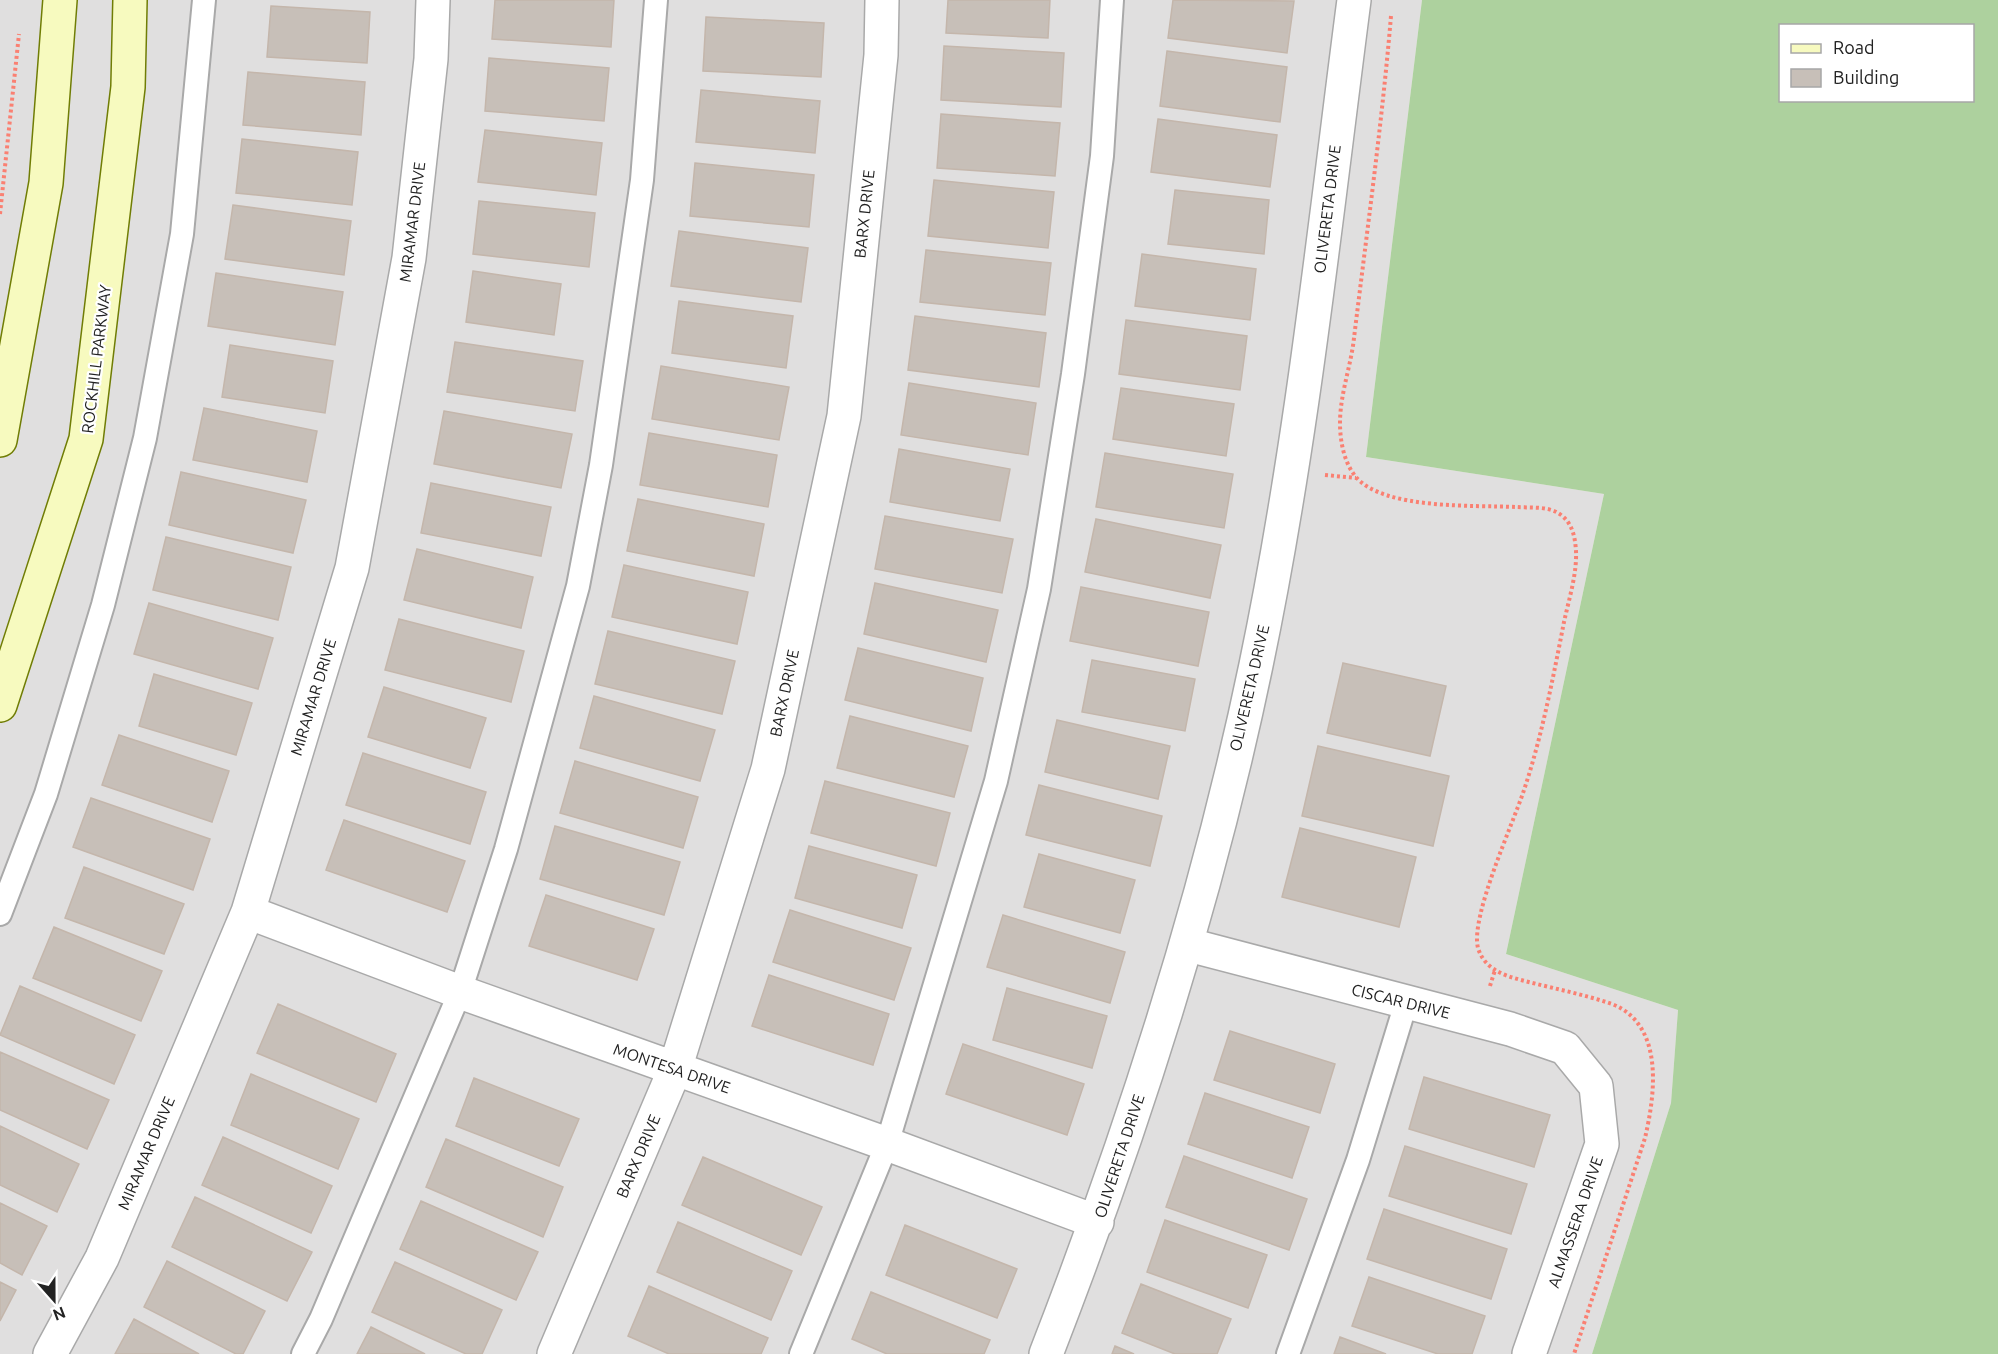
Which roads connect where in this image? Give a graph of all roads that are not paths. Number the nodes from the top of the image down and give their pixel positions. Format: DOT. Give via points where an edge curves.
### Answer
graph roads {
  1 [pos="60,0"];
  2 [pos="130,0"];
  3 [pos="204,0"];
  4 [pos="433,0"];
  5 [pos="656,0"];
  6 [pos="882,0"];
  7 [pos="1112,0"];
  8 [pos="1354,0"];
  9 [pos="0,440"];
  10 [pos="0,705"];
  11 [pos="248,912"];
  12 [pos="0,914"];
  13 [pos="1188,945"];
  14 [pos="460,992"];
  15 [pos="1406,1003"];
  16 [pos="675,1069"];
  17 [pos="1596,1086"];
  18 [pos="887,1144"];
  19 [pos="1097,1222"];
  20 [pos="50,1354"];
  21 [pos="303,1354"];
  22 [pos="554,1354"];
  23 [pos="801,1354"];
  24 [pos="1046,1354"];
  25 [pos="1288,1354"];
  26 [pos="1529,1354"];
  1 -- 9 [label="street" via="46,183"];
  2 -- 10 [label="street, ROCKHILL PARKWAY" via="128,87 86,439"];
  3 -- 12 [label="lane" via="182,234 145,438 103,605 46,794"];
  4 -- 11 [label="street, MIRAMAR DRIVE" via="431,59 410,258 352,568"];
  5 -- 14 [label="lane" via="642,180 601,465 578,586 506,849"];
  6 -- 16 [label="street, BARX DRIVE" via="881,55 844,416 768,769"];
  7 -- 18 [label="lane" via="1102,156 1039,589 996,781"];
  8 -- 13 [label="street, OLIVERETA DRIVE" via="1293,472 1256,667"];
  11 -- 14 [label="street, MONTESA DRIVE"];
  11 -- 20 [label="street, MIRAMAR DRIVE" via="102,1258"];
  13 -- 15 [label="street, CISCAR DRIVE"];
  13 -- 19 [label="street, OLIVERETA DRIVE"];
  14 -- 16 [label="street, MONTESA DRIVE"];
  14 -- 21 [label="lane"];
  15 -- 17 [label="street, CISCAR DRIVE" via="1510,1029 1565,1048"];
  15 -- 25 [label="lane" via="1358,1160"];
  16 -- 18 [label="street, MONTESA DRIVE"];
  16 -- 22 [label="street, BARX DRIVE"];
  17 -- 26 [label="street, ALMASSERA DRIVE" via="1602,1144"];
  18 -- 19 [label="street, MONTESA DRIVE"];
  18 -- 23 [label="lane"];
  19 -- 24 [label="street, OLIVERETA DRIVE"];
}
